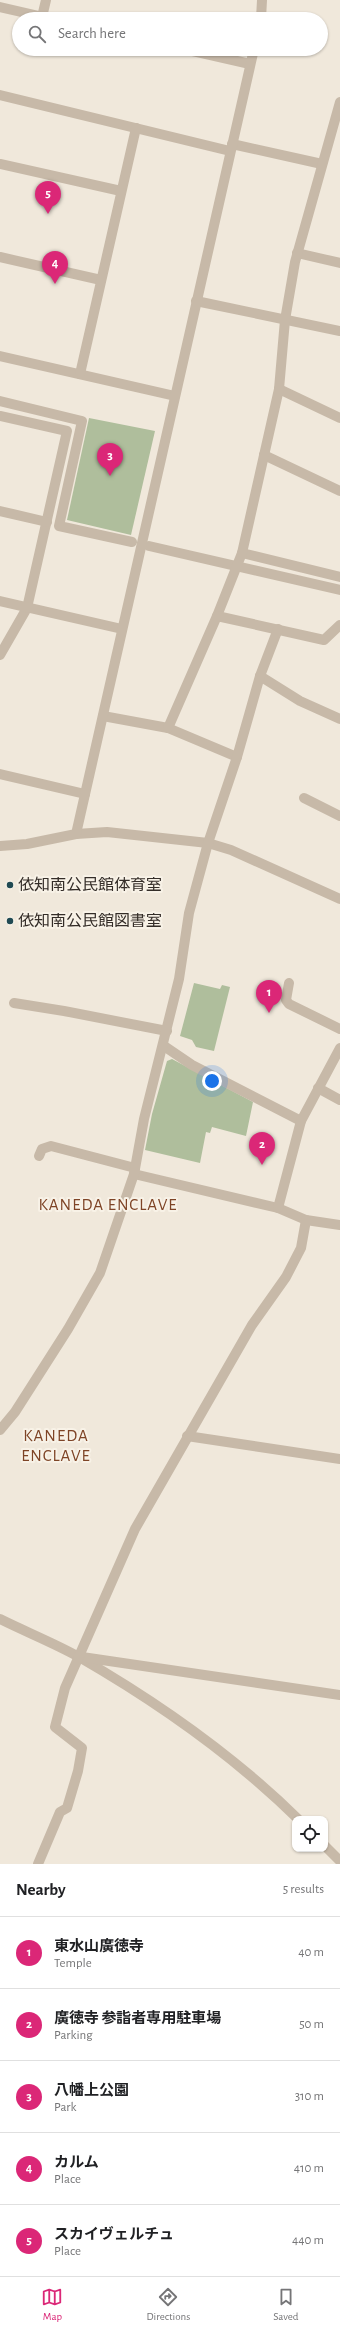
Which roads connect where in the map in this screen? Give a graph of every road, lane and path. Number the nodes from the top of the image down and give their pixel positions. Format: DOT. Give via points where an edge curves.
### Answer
graph roads {
  1 [pos="46,0"];
  2 [pos="262,0"];
  3 [pos="0,7"];
  4 [pos="21,12"];
  5 [pos="47,12"];
  6 [pos="261,12"];
  7 [pos="215,56"];
  8 [pos="252,56"];
  9 [pos="250,64"];
  10 [pos="0,96"];
  11 [pos="340,102"];
  12 [pos="136,128"];
  13 [pos="231,147"];
  14 [pos="0,164"];
  15 [pos="322,164"];
  16 [pos="121,191"];
  17 [pos="297,253"];
  18 [pos="0,257"];
  19 [pos="340,263"];
  20 [pos="101,280"];
  21 [pos="196,302"];
  22 [pos="285,320"];
  23 [pos="340,331"];
  24 [pos="0,356"];
  25 [pos="80,374"];
  26 [pos="279,389"];
  27 [pos="175,396"];
  28 [pos="0,401"];
  29 [pos="0,416"];
  30 [pos="340,418"];
  31 [pos="264,455"];
  32 [pos="340,491"];
  33 [pos="0,511"];
  34 [pos="47,522"];
  35 [pos="132,542"];
  36 [pos="150,546"];
  37 [pos="242,553"];
  38 [pos="237,566"];
  39 [pos="340,577"];
  40 [pos="340,590"];
  41 [pos="0,602"];
  42 [pos="27,608"];
  43 [pos="216,616"];
  44 [pos="340,625"];
  45 [pos="122,629"];
  46 [pos="278,629"];
  47 [pos="0,655"];
  48 [pos="260,676"];
  49 [pos="103,716"];
  50 [pos="340,719"];
  51 [pos="168,728"];
  52 [pos="237,756"];
  53 [pos="0,774"];
  54 [pos="85,794"];
  55 [pos="304,798"];
  56 [pos="340,816"];
  57 [pos="76,834"];
  58 [pos="208,843"];
  59 [pos="0,846"];
  60 [pos="339,898"];
  61 [pos="289,983"];
  62 [pos="14,1003"];
  63 [pos="340,1029"];
  64 [pos="167,1032"];
  65 [pos="164,1046"];
  66 [pos="340,1048"];
  67 [pos="318,1088"];
  68 [pos="340,1100"];
  69 [pos="301,1121"];
  70 [pos="39,1156"];
  71 [pos="134,1171"];
  72 [pos="278,1208"];
  73 [pos="306,1220"];
  74 [pos="340,1225"];
  75 [pos="0,1430"];
  76 [pos="187,1436"];
  77 [pos="340,1459"];
  78 [pos="0,1619"];
  79 [pos="78,1656"];
  80 [pos="340,1695"];
  81 [pos="295,1816"];
  82 [pos="328,1849"];
  83 [pos="340,1861"];
  84 [pos="38,1864"];
  1 -- 5 [label="street"];
  2 -- 6 [label="street"];
  3 -- 4 [label="street"];
  7 -- 9 [label="street"];
  8 -- 9 [label="street"];
  9 -- 13 [label="street"];
  10 -- 12 [label="street"];
  11 -- 15 [label="street"];
  12 -- 13 [label="street"];
  12 -- 16 [label="street"];
  13 -- 15 [label="street"];
  13 -- 21 [label="street"];
  14 -- 16 [label="street"];
  15 -- 17 [label="street"];
  16 -- 20 [label="street"];
  17 -- 19 [label="street"];
  17 -- 22 [label="street"];
  18 -- 20 [label="street"];
  20 -- 25 [label="street"];
  21 -- 22 [label="street"];
  21 -- 27 [label="street"];
  22 -- 23 [label="street"];
  22 -- 26 [label="street"];
  24 -- 25 [label="street"];
  25 -- 27 [label="street"];
  26 -- 30 [label="street"];
  26 -- 31 [label="street"];
  27 -- 45 [label="street"];
  28 -- 35 [label="street" via="82,421 58,526"];
  29 -- 34 [label="street" via="67,431"];
  31 -- 32 [label="street"];
  31 -- 37 [label="street"];
  33 -- 34 [label="street"];
  34 -- 42 [label="street"];
  36 -- 38 [label="street"];
  37 -- 38 [label="street"];
  37 -- 39 [label="street"];
  38 -- 40 [label="street"];
  38 -- 43 [label="street"];
  41 -- 42 [label="street"];
  42 -- 45 [label="street"];
  42 -- 47 [label="street"];
  43 -- 46 [label="street"];
  43 -- 51 [label="street"];
  44 -- 46 [label="street" via="324,640"];
  45 -- 49 [label="street"];
  46 -- 48 [label="street"];
  48 -- 50 [label="street" via="300,701"];
  48 -- 52 [label="street"];
  49 -- 51 [label="street"];
  49 -- 54 [label="street"];
  51 -- 52 [label="street"];
  52 -- 58 [label="street"];
  53 -- 54 [label="street"];
  54 -- 57 [label="street"];
  55 -- 56 [label="street"];
  57 -- 58 [label="street" via="107,832"];
  57 -- 59 [label="street" via="27,844"];
  58 -- 60 [label="street" via="231,850"];
  58 -- 64 [label="street" via="189,913 180,979"];
  61 -- 63 [label="street" via="286,1000 289,1004"];
  62 -- 64 [label="street"];
  64 -- 65 [label="street"];
  65 -- 69 [label="street" via="192,1065"];
  65 -- 71 [label="street" via="144,1119"];
  66 -- 67 [label="street"];
  67 -- 68 [label="street"];
  67 -- 69 [label="street"];
  69 -- 72 [label="street"];
  70 -- 71 [label="street" via="42,1149 51,1146"];
  71 -- 72 [label="street"];
  71 -- 75 [label="street" via="100,1273 68,1329 15,1412"];
  72 -- 73 [label="street"];
  73 -- 74 [label="street"];
  73 -- 76 [label="street" via="301,1248 286,1277 252,1325"];
  76 -- 77 [label="street"];
  76 -- 79 [label="street" via="135,1530"];
  78 -- 79 [label="street"];
  79 -- 80 [label="street"];
  79 -- 81 [label="street" via="152,1703 235,1762"];
  79 -- 84 [label="street" via="55,1727 82,1748 78,1772 67,1808 60,1812"];
  82 -- 83 [label="street"];
}
